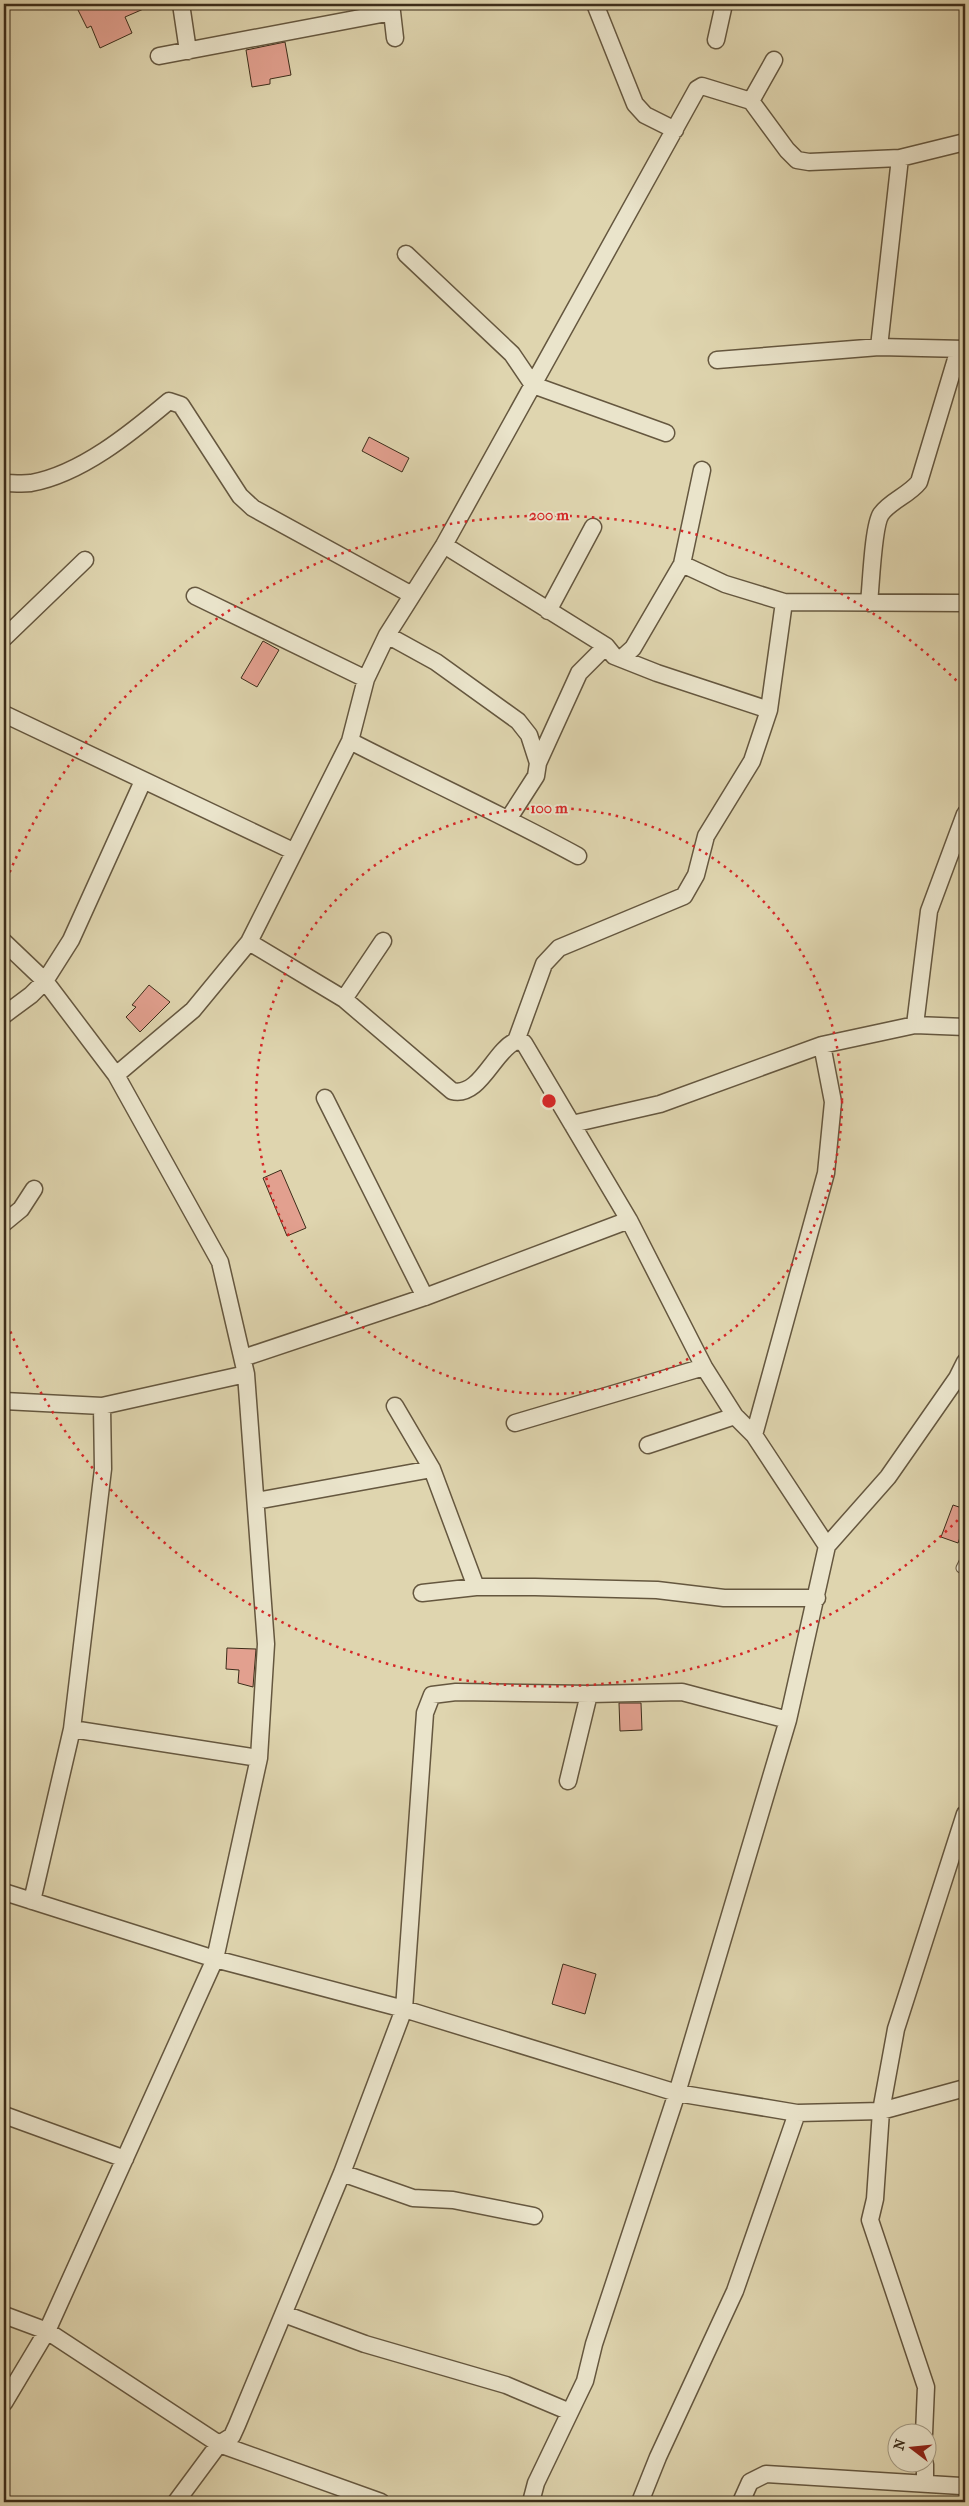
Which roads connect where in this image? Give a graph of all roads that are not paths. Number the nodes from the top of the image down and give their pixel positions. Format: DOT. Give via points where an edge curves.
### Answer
graph roads {
  1 [pos="181,4"];
  2 [pos="595,4"];
  3 [pos="724,4"];
  4 [pos="391,8"];
  5 [pos="395,38"];
  6 [pos="716,40"];
  7 [pos="188,51"];
  8 [pos="159,56"];
  9 [pos="774,60"];
  10 [pos="751,101"];
  11 [pos="674,130"];
  12 [pos="965,142"];
  13 [pos="900,158"];
  14 [pos="406,254"];
  15 [pos="880,347"];
  16 [pos="962,349"];
  17 [pos="717,360"];
  18 [pos="533,385"];
  19 [pos="666,433"];
  20 [pos="702,470"];
  21 [pos="4,483"];
  22 [pos="593,527"];
  23 [pos="444,545"];
  24 [pos="84,560"];
  25 [pos="682,564"];
  26 [pos="412,595"];
  27 [pos="195,596"];
  28 [pos="784,602"];
  29 [pos="965,602"];
  30 [pos="869,603"];
  31 [pos="548,611"];
  32 [pos="387,635"];
  33 [pos="4,638"];
  34 [pos="606,646"];
  35 [pos="622,658"];
  36 [pos="366,679"];
  37 [pos="769,710"];
  38 [pos="4,714"];
  39 [pos="529,735"];
  40 [pos="550,738"];
  41 [pos="350,741"];
  42 [pos="538,763"];
  43 [pos="143,781"];
  44 [pos="965,814"];
  45 [pos="509,818"];
  46 [pos="293,851"];
  47 [pos="578,856"];
  48 [pos="383,941"];
  49 [pos="4,942"];
  50 [pos="249,942"];
  51 [pos="45,981"];
  52 [pos="344,999"];
  53 [pos="4,1015"];
  54 [pos="915,1025"];
  55 [pos="965,1027"];
  56 [pos="516,1041"];
  57 [pos="822,1045"];
  58 [pos="116,1075"];
  59 [pos="325,1098"];
  60 [pos="572,1124"];
  61 [pos="34,1189"];
  62 [pos="629,1220"];
  63 [pos="4,1223"];
  64 [pos="425,1297"];
  65 [pos="965,1362"];
  66 [pos="245,1366"];
  67 [pos="704,1367"];
  68 [pos="961,1381"];
  69 [pos="4,1401"];
  70 [pos="102,1406"];
  71 [pos="395,1406"];
  72 [pos="734,1416"];
  73 [pos="515,1423"];
  74 [pos="754,1435"];
  75 [pos="648,1445"];
  76 [pos="432,1469"];
  77 [pos="256,1501"];
  78 [pos="827,1546"];
  79 [pos="476,1587"];
  80 [pos="422,1593"];
  81 [pos="816,1598"];
  82 [pos="589,1694"];
  83 [pos="788,1720"];
  84 [pos="72,1729"];
  85 [pos="259,1758"];
  86 [pos="568,1781"];
  87 [pos="965,1814"];
  88 [pos="4,1892"];
  89 [pos="32,1901"];
  90 [pos="216,1959"];
  91 [pos="404,2009"];
  92 [pos="965,2088"];
  93 [pos="677,2093"];
  94 [pos="881,2110"];
  95 [pos="797,2112"];
  96 [pos="4,2115"];
  97 [pos="125,2159"];
  98 [pos="342,2173"];
  99 [pos="534,2216"];
  100 [pos="284,2314"];
  101 [pos="4,2315"];
  102 [pos="47,2331"];
  103 [pos="4,2403"];
  104 [pos="570,2412"];
  105 [pos="924,2424"];
  106 [pos="219,2444"];
  107 [pos="925,2474"];
  108 [pos="925,2484"];
  109 [pos="964,2490"];
  110 [pos="176,2502"];
  111 [pos="381,2502"];
  112 [pos="530,2502"];
  113 [pos="640,2502"];
  114 [pos="741,2502"];
  1 -- 7 [label="street"];
  2 -- 11 [label="street" via="635,104 645,114"];
  3 -- 6 [label="street"];
  4 -- 5 [label="street"];
  4 -- 7 [label="street"];
  7 -- 8 [label="street"];
  9 -- 10 [label="street"];
  10 -- 11 [label="street" via="702,86 697,89"];
  10 -- 13 [label="street" via="786,150 797,160"];
  11 -- 18 [label="street"];
  12 -- 13 [label="street"];
  13 -- 15 [label="street"];
  14 -- 18 [label="street" via="512,354"];
  15 -- 16 [label="street"];
  15 -- 17 [label="street"];
  16 -- 30 [label="street" via="919,482 886,509 877,522"];
  18 -- 19 [label="street"];
  18 -- 23 [label="street"];
  20 -- 25 [label="street"];
  21 -- 26 [label="street" via="30,483 73,468 133,432 169,402 181,405 240,496 253,508"];
  22 -- 31 [label="street"];
  23 -- 26 [label="street"];
  23 -- 31 [label="street"];
  24 -- 33 [label="street"];
  25 -- 28 [label="street" via="725,584"];
  25 -- 35 [label="street" via="633,648"];
  26 -- 32 [label="street"];
  27 -- 36 [label="street"];
  28 -- 30 [label="street"];
  28 -- 37 [label="street"];
  29 -- 30 [label="street"];
  31 -- 34 [label="street"];
  32 -- 36 [label="street"];
  32 -- 39 [label="street" via="443,668 518,721"];
  34 -- 35 [label="street" via="614,656"];
  34 -- 40 [label="street" via="579,673"];
  35 -- 37 [label="street"];
  36 -- 41 [label="street"];
  37 -- 56 [label="street" via="752,761 706,836 696,875 684,896 559,948 544,964"];
  38 -- 43 [label="street"];
  39 -- 40 [label="street"];
  39 -- 42 [label="street"];
  40 -- 42 [label="street"];
  41 -- 45 [label="street" via="430,783"];
  41 -- 46 [label="street"];
  42 -- 45 [label="street" via="536,776"];
  43 -- 46 [label="street"];
  43 -- 51 [label="street" via="71,940"];
  44 -- 54 [label="street" via="929,912"];
  45 -- 47 [label="street"];
  46 -- 50 [label="street"];
  48 -- 52 [label="street"];
  49 -- 51 [label="street"];
  50 -- 52 [label="street"];
  50 -- 58 [label="street" via="193,1010"];
  51 -- 53 [label="street"];
  51 -- 58 [label="street"];
  52 -- 56 [label="street" via="452,1091 459,1093 485,1074 509,1044"];
  54 -- 55 [label="street"];
  54 -- 57 [label="street"];
  56 -- 60 [label="street" via="524,1043"];
  57 -- 60 [label="street" via="660,1104"];
  57 -- 74 [label="street" via="833,1102 826,1174"];
  58 -- 66 [label="street" via="220,1262"];
  59 -- 64 [label="street"];
  60 -- 62 [label="street"];
  61 -- 63 [label="street" via="21,1209"];
  62 -- 64 [label="street"];
  62 -- 67 [label="street"];
  64 -- 66 [label="street"];
  65 -- 68 [label="street"];
  66 -- 70 [label="street"];
  66 -- 77 [label="street"];
  67 -- 72 [label="street"];
  67 -- 73 [label="street"];
  68 -- 78 [label="street" via="888,1477"];
  69 -- 70 [label="street"];
  70 -- 84 [label="street" via="103,1469"];
  71 -- 76 [label="street"];
  72 -- 74 [label="street"];
  72 -- 75 [label="street"];
  74 -- 78 [label="street"];
  76 -- 77 [label="street"];
  76 -- 79 [label="street"];
  77 -- 85 [label="street" via="266,1644"];
  78 -- 81 [label="street"];
  79 -- 80 [label="street"];
  79 -- 81 [label="street" via="657,1590 724,1598"];
  81 -- 83 [label="street"];
  82 -- 83 [label="street" via="682,1692"];
  82 -- 86 [label="street"];
  82 -- 91 [label="street" via="456,1692 432,1695 425,1713"];
  83 -- 93 [label="street"];
  84 -- 85 [label="street"];
  84 -- 89 [label="street"];
  85 -- 90 [label="street"];
  87 -- 94 [label="street" via="896,2029"];
  88 -- 89 [label="street"];
  89 -- 90 [label="street"];
  90 -- 91 [label="street"];
  90 -- 97 [label="street"];
  91 -- 93 [label="street"];
  91 -- 98 [label="street"];
  92 -- 94 [label="street"];
  93 -- 95 [label="street"];
  93 -- 104 [label="street" via="594,2344 585,2381"];
  94 -- 95 [label="street"];
  94 -- 105 [label="street" via="875,2199 870,2220 926,2387"];
  95 -- 113 [label="street" via="735,2292 658,2456"];
  96 -- 97 [label="street"];
  97 -- 102 [label="street"];
  98 -- 99 [label="street" via="413,2198 452,2200"];
  98 -- 100 [label="street"];
  100 -- 104 [label="street" via="365,2344 506,2385"];
  100 -- 106 [label="street" via="232,2436"];
  101 -- 102 [label="street"];
  102 -- 103 [label="street"];
  102 -- 106 [label="street"];
  104 -- 112 [label="street"];
  106 -- 110 [label="street"];
  106 -- 111 [label="street"];
  107 -- 108 [label="street"];
  108 -- 109 [label="street"];
  108 -- 114 [label="street" via="766,2474 750,2482"];
}
